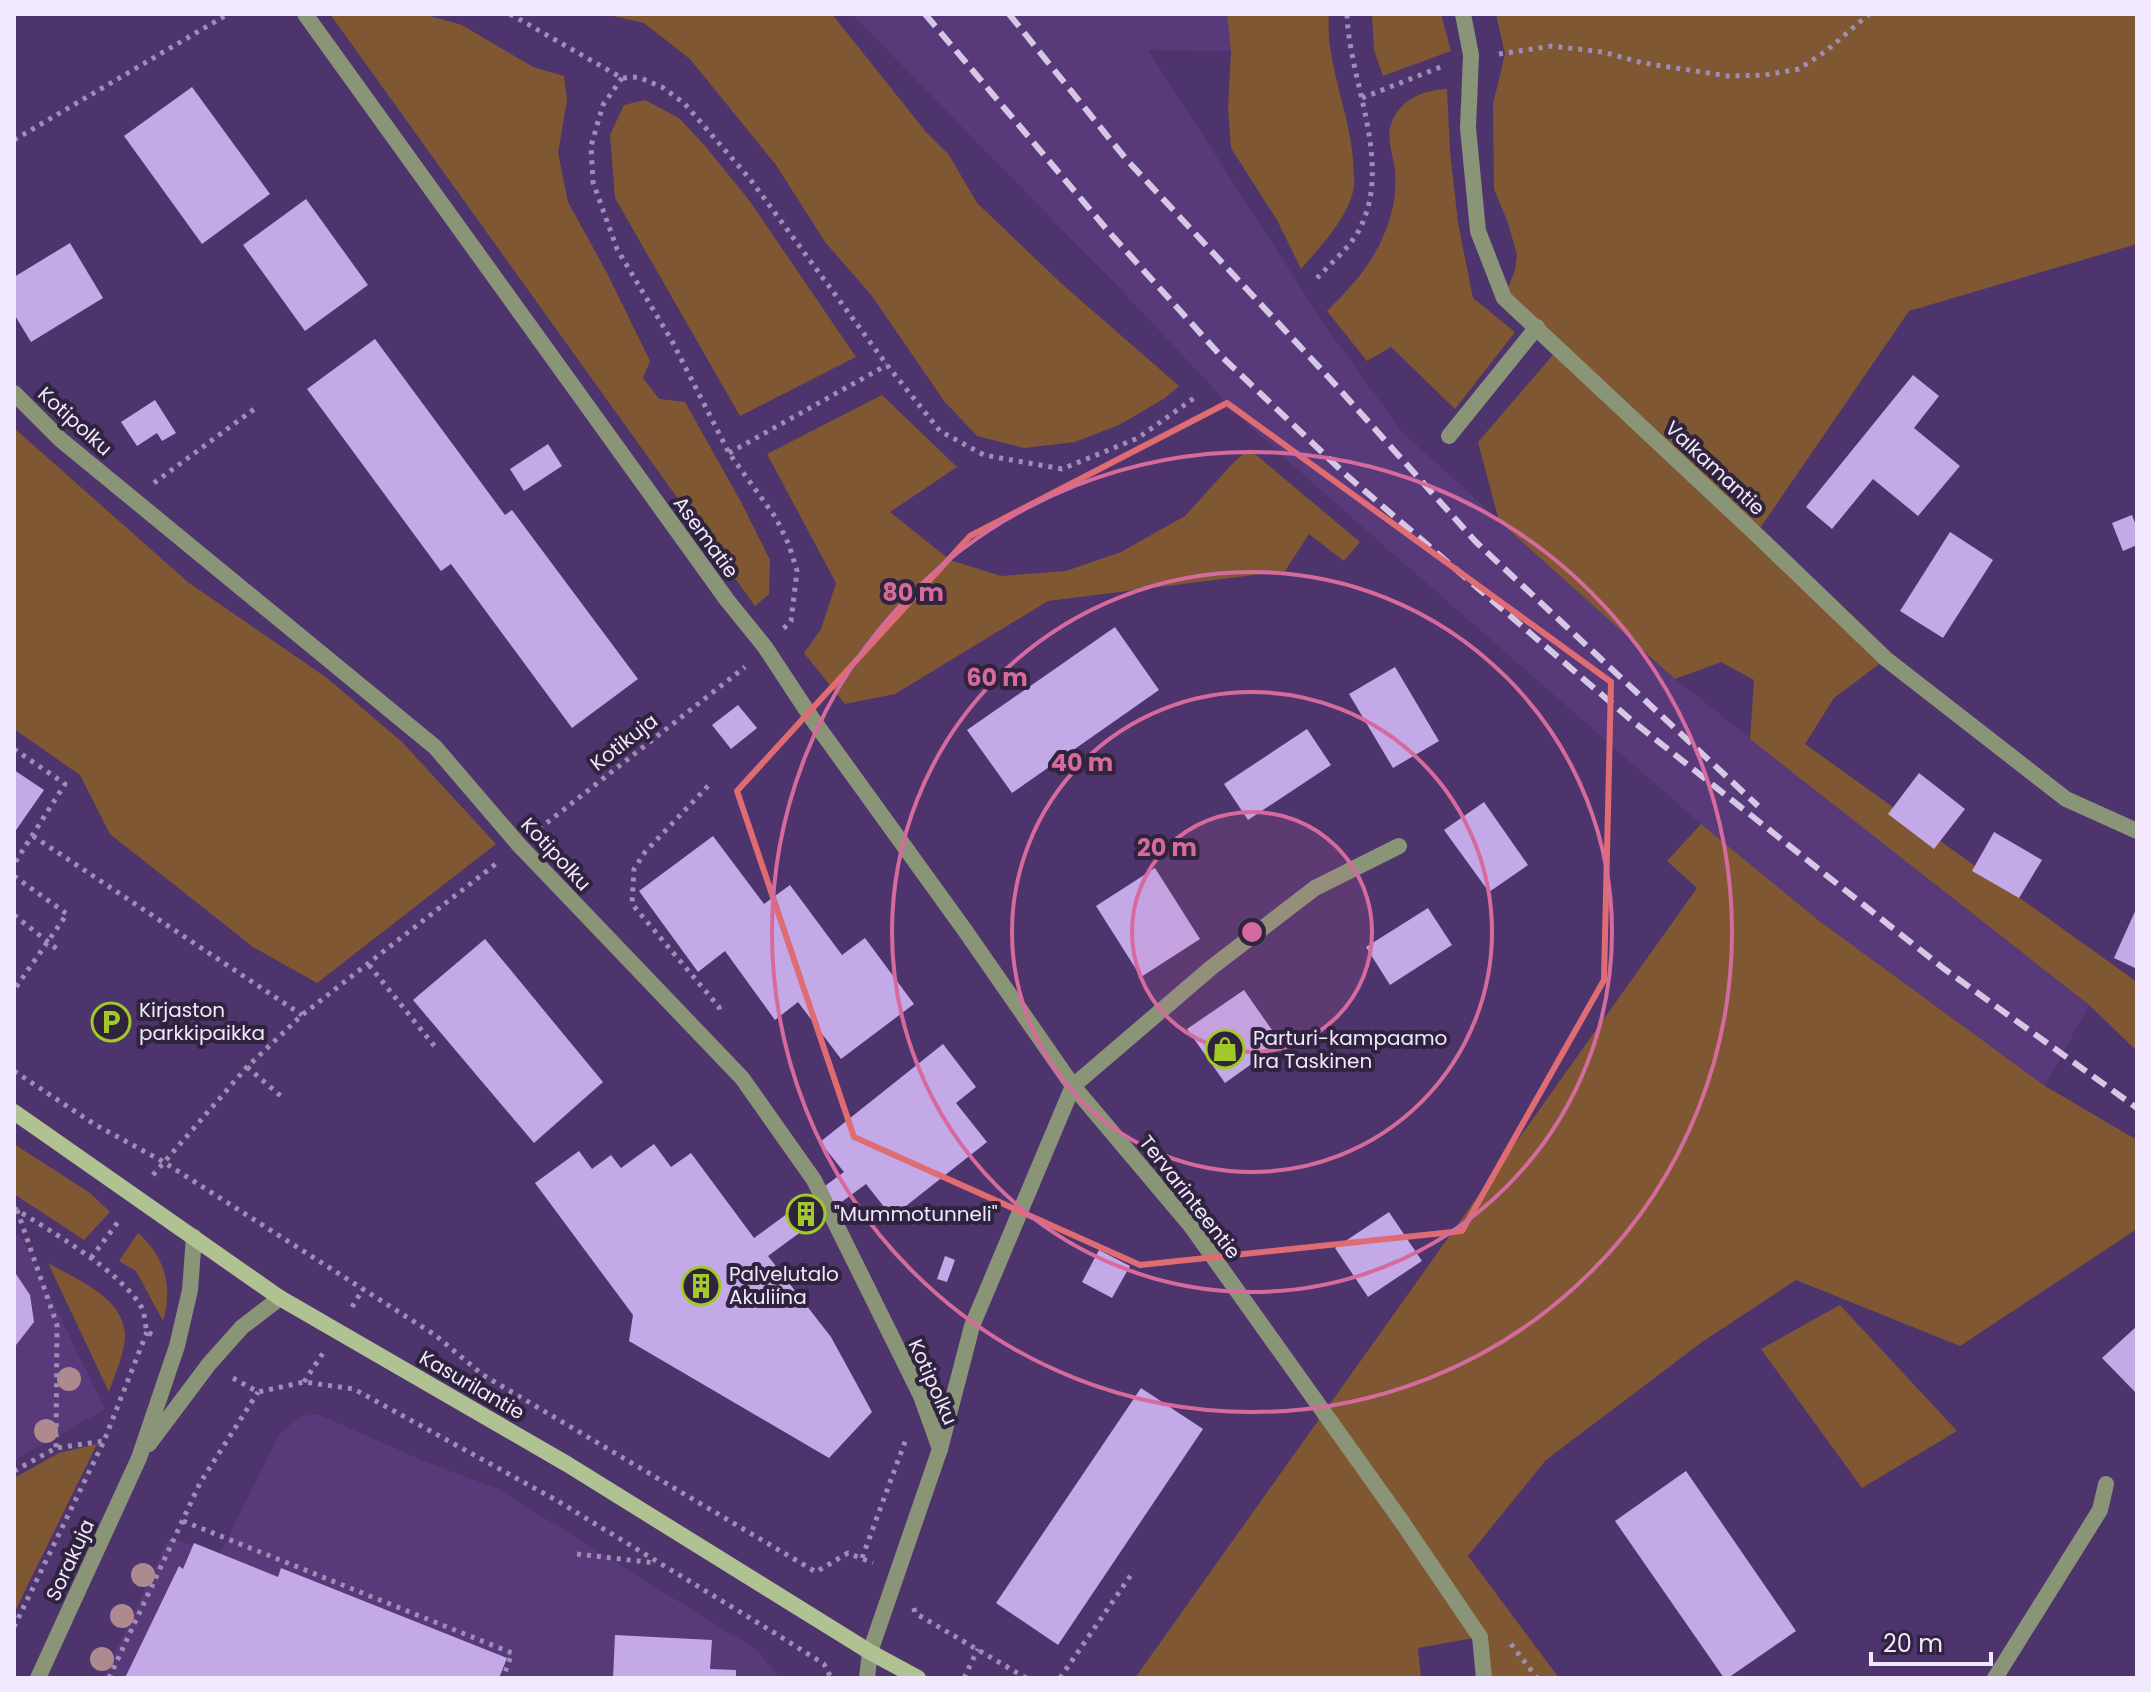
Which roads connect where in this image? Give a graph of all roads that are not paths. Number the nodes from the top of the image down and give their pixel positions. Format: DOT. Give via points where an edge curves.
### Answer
graph roads {
  1 [pos="305,14"];
  2 [pos="1463,14"];
  3 [pos="1537,327"];
  4 [pos="14,393"];
  5 [pos="1449,436"];
  6 [pos="2137,831"];
  7 [pos="1399,846"];
  8 [pos="1073,1086"];
  9 [pos="14,1112"];
  10 [pos="194,1237"];
  11 [pos="280,1298"];
  12 [pos="940,1449"];
  13 [pos="139,1458"];
  14 [pos="2106,1484"];
  15 [pos="870,1652"];
  16 [pos="38,1678"];
  17 [pos="867,1678"];
  18 [pos="918,1678"];
  19 [pos="1484,1678"];
  20 [pos="1995,1678"];
  1 -- 8 [label="street, Asematie" via="765,647"];
  2 -- 3 [label="street, Valkamantie" via="1471,55 1468,128 1478,231 1504,298"];
  3 -- 5 [label="street"];
  3 -- 6 [label="street, Valkamantie" via="1886,659 2066,799"];
  4 -- 12 [label="street, Kotipolku" via="61,440 435,747 519,845 742,1078 814,1180 921,1396"];
  7 -- 8 [label="street" via="1315,888 1212,967"];
  8 -- 12 [label="street" via="972,1326"];
  8 -- 19 [label="street, Tervarinteentie" via="1191,1226 1402,1522 1480,1637"];
  9 -- 10 [label="street, Kasurilantie"];
  10 -- 11 [label="street, Kasurilantie"];
  10 -- 13 [label="street, Sorakuja" via="190,1290 177,1346"];
  11 -- 13 [label="street, Sorakuja" via="242,1327 209,1364"];
  11 -- 15 [label="street, Kasurilantie" via="567,1464"];
  12 -- 15 [label="street"];
  13 -- 16 [label="street, Sorakuja"];
  14 -- 20 [label="street" via="2100,1510"];
  15 -- 17 [label="street"];
  15 -- 18 [label="street, Kasurilantie"];
}
